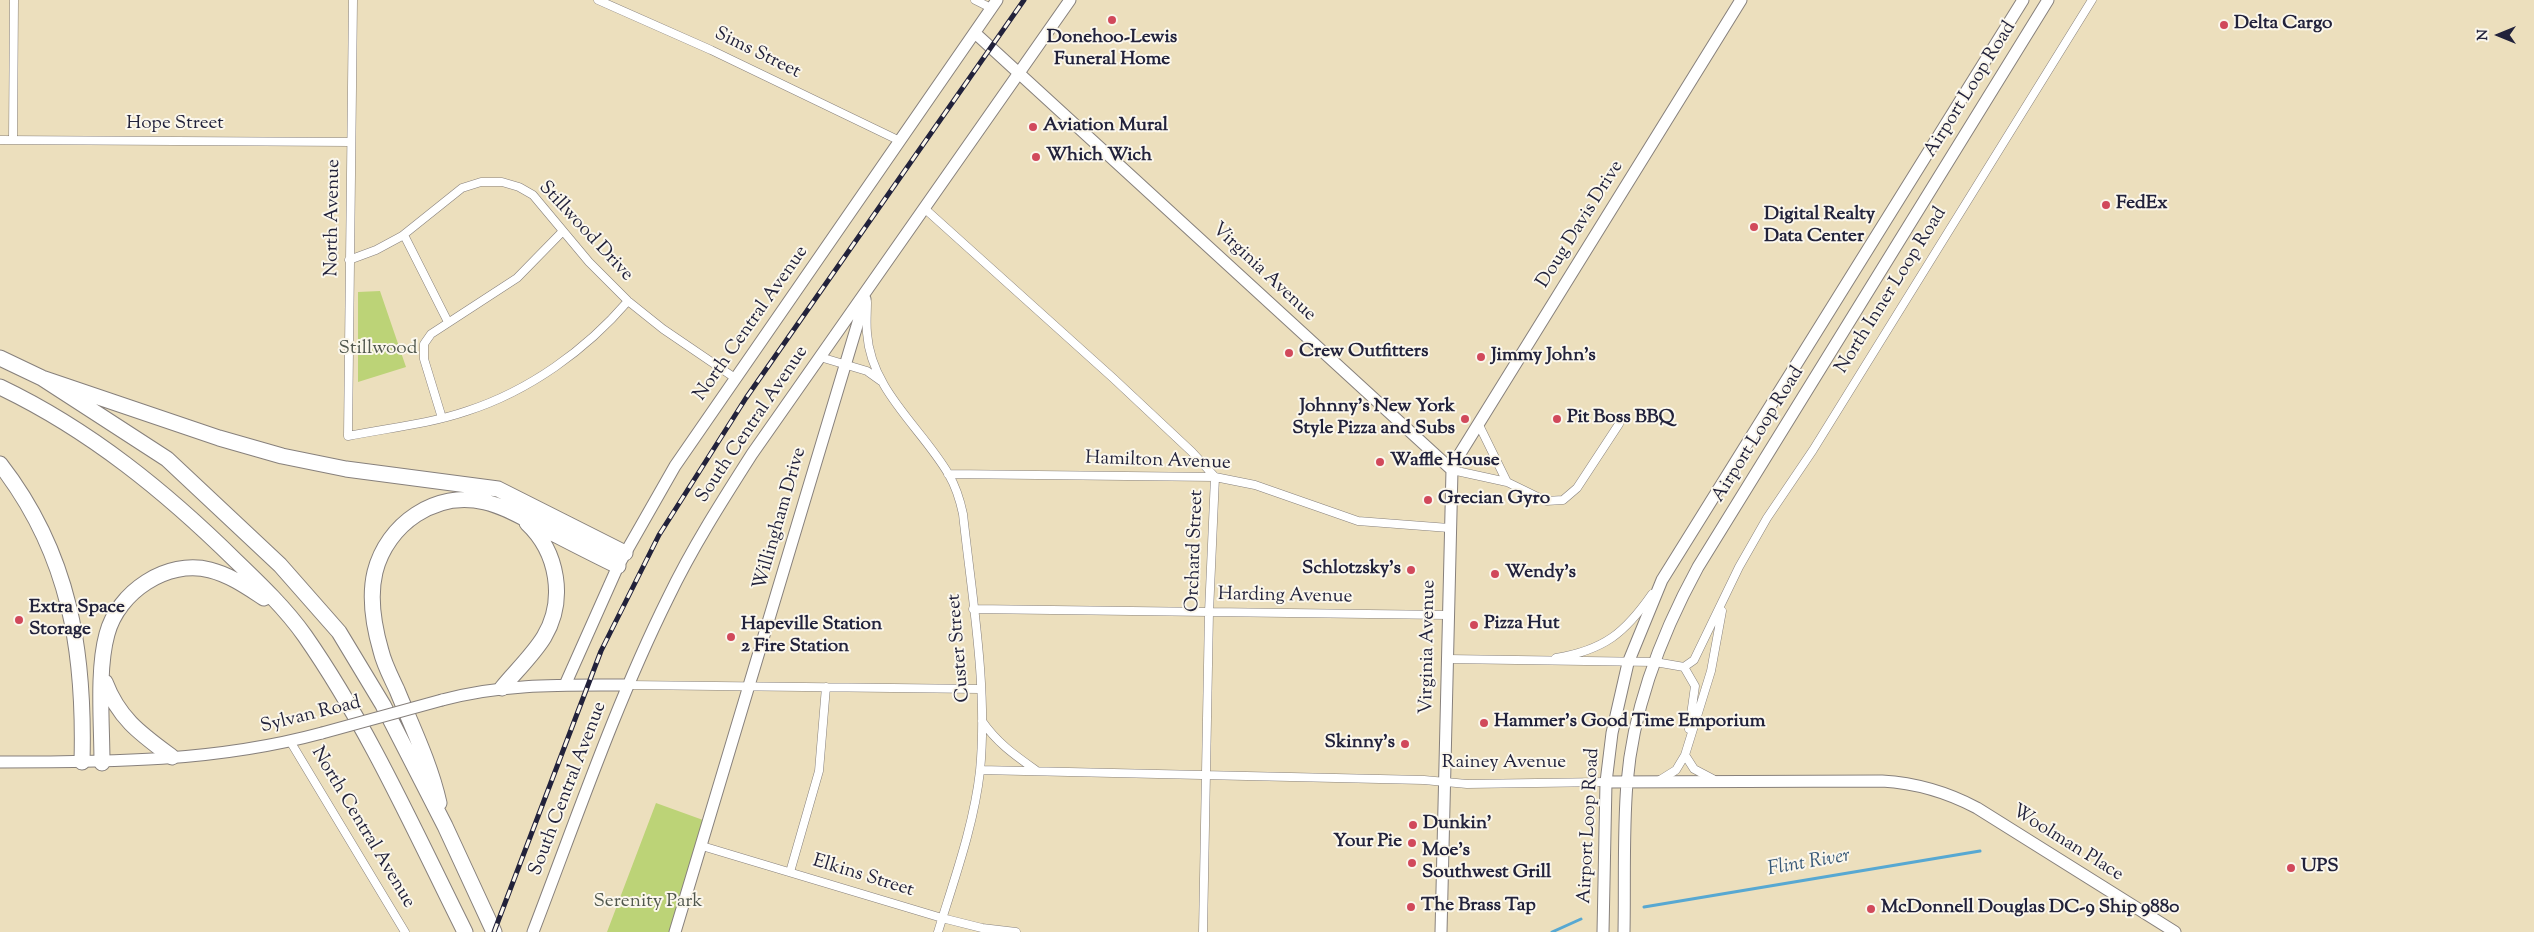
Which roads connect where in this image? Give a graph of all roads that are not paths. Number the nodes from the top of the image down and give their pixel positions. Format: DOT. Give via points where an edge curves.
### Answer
graph roads {
  1 [pos="14,0"];
  2 [pos="353,0"];
  3 [pos="598,0"];
  4 [pos="975,0"];
  5 [pos="1070,0"];
  6 [pos="1741,0"];
  7 [pos="2023,0"];
  8 [pos="2048,0"];
  9 [pos="2092,0"];
  10 [pos="994,4"];
  11 [pos="975,33"];
  12 [pos="1019,72"];
  13 [pos="0,140"];
  14 [pos="13,140"];
  15 [pos="900,141"];
  16 [pos="351,142"];
  17 [pos="924,208"];
  18 [pos="563,231"];
  19 [pos="404,235"];
  20 [pos="349,260"];
  21 [pos="868,288"];
  22 [pos="628,301"];
  23 [pos="448,322"];
  24 [pos="820,356"];
  25 [pos="0,358"];
  26 [pos="845,365"];
  27 [pos="42,378"];
  28 [pos="735,378"];
  29 [pos="881,381"];
  30 [pos="0,387"];
  31 [pos="442,418"];
  32 [pos="1478,424"];
  33 [pos="1619,424"];
  34 [pos="0,464"];
  35 [pos="1452,470"];
  36 [pos="948,474"];
  37 [pos="1215,477"];
  38 [pos="1507,482"];
  39 [pos="521,517"];
  40 [pos="1449,528"];
  41 [pos="622,560"];
  42 [pos="1662,580"];
  43 [pos="1723,601"];
  44 [pos="973,609"];
  45 [pos="284,612"];
  46 [pos="1209,612"];
  47 [pos="1447,615"];
  48 [pos="1447,659"];
  49 [pos="1538,661"];
  50 [pos="1655,662"];
  51 [pos="1628,663"];
  52 [pos="1684,667"];
  53 [pos="103,675"];
  54 [pos="565,685"];
  55 [pos="628,685"];
  56 [pos="750,686"];
  57 [pos="826,687"];
  58 [pos="502,688"];
  59 [pos="980,689"];
  60 [pos="982,721"];
  61 [pos="290,741"];
  62 [pos="1685,755"];
  63 [pos="172,757"];
  64 [pos="0,762"];
  65 [pos="82,762"];
  66 [pos="102,763"];
  67 [pos="980,770"];
  68 [pos="1037,771"];
  69 [pos="1206,775"];
  70 [pos="1444,782"];
  71 [pos="1606,782"];
  72 [pos="1627,782"];
  73 [pos="1652,782"];
  74 [pos="1718,782"];
  75 [pos="1967,803"];
  76 [pos="445,826"];
  77 [pos="702,846"];
  78 [pos="790,872"];
  79 [pos="942,918"];
  80 [pos="405,932"];
  81 [pos="465,932"];
  82 [pos="494,932"];
  83 [pos="533,932"];
  84 [pos="675,932"];
  85 [pos="938,932"];
  86 [pos="1016,932"];
  87 [pos="1203,932"];
  88 [pos="1441,932"];
  89 [pos="1603,932"];
  90 [pos="1624,932"];
  91 [pos="2175,932"];
  1 -- 14 [label="street"];
  2 -- 16 [label="street, North Avenue"];
  3 -- 15 [label="street, Sims Street"];
  4 -- 10 [label="street"];
  5 -- 12 [label="main road, South Central Avenue"];
  6 -- 32 [label="main road, Doug Davis Drive"];
  7 -- 42 [label="main road, Airport Loop Road"];
  8 -- 50 [label="main road, Airport Loop Road" via="1698,567 1675,610"];
  9 -- 43 [label="street, North Inner Loop Road" via="1813,450 1767,518"];
  10 -- 11 [label="main road, North Central Avenue"];
  11 -- 12 [label="main road, Virginia Avenue"];
  11 -- 15 [label="main road, North Central Avenue"];
  12 -- 17 [label="main road, South Central Avenue"];
  12 -- 35 [label="main road, Virginia Avenue"];
  13 -- 14 [label="street, Hope Street"];
  14 -- 16 [label="street, Hope Street"];
  15 -- 28 [label="main road, North Central Avenue"];
  16 -- 20 [label="street, North Avenue"];
  17 -- 21 [label="main road, South Central Avenue"];
  17 -- 37 [label="street, Orchard Street" via="1113,378"];
  18 -- 19 [label="street, Stillwood Drive" via="533,195 502,182 481,182 450,196"];
  18 -- 22 [label="street, Stillwood Drive"];
  18 -- 23 [label="street" via="517,278"];
  19 -- 20 [label="street, Stillwood Drive"];
  19 -- 23 [label="street"];
  20 -- 31 [label="street, North Avenue" via="348,436"];
  21 -- 24 [label="main road, South Central Avenue"];
  21 -- 26 [label="main road, Willingham Drive"];
  21 -- 29 [label="street, Custer Street" via="866,335"];
  22 -- 28 [label="street, Stillwood Drive"];
  22 -- 31 [label="street" via="587,343 532,382 498,400"];
  23 -- 31 [label="street" via="431,334 424,344 424,359"];
  24 -- 26 [label="street, Custer Street"];
  24 -- 55 [label="main road, South Central Avenue" via="715,512 668,597"];
  25 -- 27 [label="highway"];
  26 -- 29 [label="street, Custer Street" via="866,371"];
  26 -- 56 [label="main road, Willingham Drive"];
  27 -- 41 [label="highway" via="282,456 346,469 498,489"];
  27 -- 76 [label="highway" via="167,459 280,565 339,632 382,705"];
  28 -- 41 [label="main road, North Central Avenue" via="675,466"];
  29 -- 36 [label="street, Custer Street"];
  30 -- 45 [label="highway" via="74,428 126,463 199,524"];
  32 -- 35 [label="main road, Doug Davis Drive"];
  32 -- 38 [label="street"];
  33 -- 38 [label="street" via="1577,488 1563,500 1546,501"];
  34 -- 65 [label="highway" via="40,527 70,607 81,670"];
  35 -- 38 [label="street"];
  35 -- 40 [label="main road, Virginia Avenue"];
  36 -- 37 [label="street, Hamilton Avenue"];
  36 -- 44 [label="street, Custer Street" via="964,514"];
  37 -- 40 [label="street, Hamilton Avenue" via="1255,485 1358,521"];
  37 -- 46 [label="street, Orchard Street"];
  39 -- 41 [label="highway"];
  39 -- 58 [label="highway" via="535,530 550,557 556,581 556,606 543,638"];
  39 -- 76 [label="highway" via="501,507 467,500 429,507 399,528 380,557 374,574 373,611 381,652 433,776"];
  40 -- 47 [label="main road, Virginia Avenue"];
  41 -- 54 [label="main road, North Central Avenue"];
  42 -- 49 [label="street, Airport Loop Road" via="1635,618 1610,640 1580,654"];
  42 -- 51 [label="main road, Airport Loop Road"];
  43 -- 52 [label="street, North Inner Loop Road" via="1694,660"];
  43 -- 62 [label="street, North Inner Loop Road" via="1711,671"];
  44 -- 46 [label="street, Harding Avenue"];
  44 -- 59 [label="street, Custer Street"];
  45 -- 53 [label="highway" via="241,582 210,570 188,568 167,572 146,581 116,611 103,650"];
  45 -- 81 [label="highway" via="304,634 341,691 381,763"];
  46 -- 47 [label="street, Harding Avenue"];
  46 -- 69 [label="street, Orchard Street"];
  47 -- 48 [label="main road, Virginia Avenue"];
  48 -- 49 [label="street"];
  48 -- 70 [label="main road, Virginia Avenue"];
  49 -- 51 [label="street"];
  50 -- 51 [label="street"];
  50 -- 52 [label="street"];
  50 -- 72 [label="main road, Airport Loop Road" via="1637,718"];
  51 -- 71 [label="main road, Airport Loop Road" via="1612,733"];
  52 -- 62 [label="street, North Inner Loop Road" via="1696,686"];
  53 -- 63 [label="highway" via="121,714"];
  53 -- 66 [label="highway"];
  54 -- 55 [label="main road, Sylvan Road"];
  54 -- 58 [label="main road, Sylvan Road"];
  55 -- 56 [label="street"];
  55 -- 83 [label="main road, South Central Avenue"];
  56 -- 57 [label="street"];
  56 -- 77 [label="main road, Willingham Drive"];
  57 -- 59 [label="street"];
  57 -- 78 [label="street" via="819,771"];
  58 -- 61 [label="main road, Sylvan Road, bridge" via="442,700"];
  59 -- 60 [label="street, Custer Street"];
  60 -- 67 [label="street, Custer Street"];
  60 -- 68 [label="street" via="1010,753"];
  61 -- 63 [label="main road, Sylvan Road" via="229,753"];
  61 -- 80 [label="street, North Central Avenue"];
  62 -- 73 [label="street, North Inner Loop Road" via="1668,777"];
  62 -- 74 [label="street" via="1694,770"];
  63 -- 66 [label="main road, Sylvan Road"];
  64 -- 65 [label="main road, Sylvan Road"];
  65 -- 66 [label="main road, Sylvan Road"];
  67 -- 68 [label="street, Rainey Avenue"];
  67 -- 79 [label="street, Custer Street" via="972,815"];
  68 -- 69 [label="street, Rainey Avenue"];
  69 -- 70 [label="street, Rainey Avenue"];
  69 -- 87 [label="street, Orchard Street"];
  70 -- 71 [label="street, Rainey Avenue"];
  70 -- 88 [label="main road, Virginia Avenue"];
  71 -- 72 [label="main road, Rainey Avenue"];
  71 -- 89 [label="main road, Airport Loop Road"];
  72 -- 73 [label="main road, Rainey Avenue"];
  72 -- 90 [label="main road, Airport Loop Road"];
  73 -- 74 [label="main road, Rainey Avenue"];
  74 -- 75 [label="main road, Rainey Avenue" via="1895,782 1932,789"];
  75 -- 91 [label="main road, Woolman Place"];
  76 -- 82 [label="highway"];
  77 -- 78 [label="street, Elkins Street"];
  77 -- 84 [label="main road, Willingham Drive"];
  78 -- 79 [label="street, Elkins Street"];
  79 -- 85 [label="street, Custer Street"];
  79 -- 86 [label="street, Elkins Street"];
}
